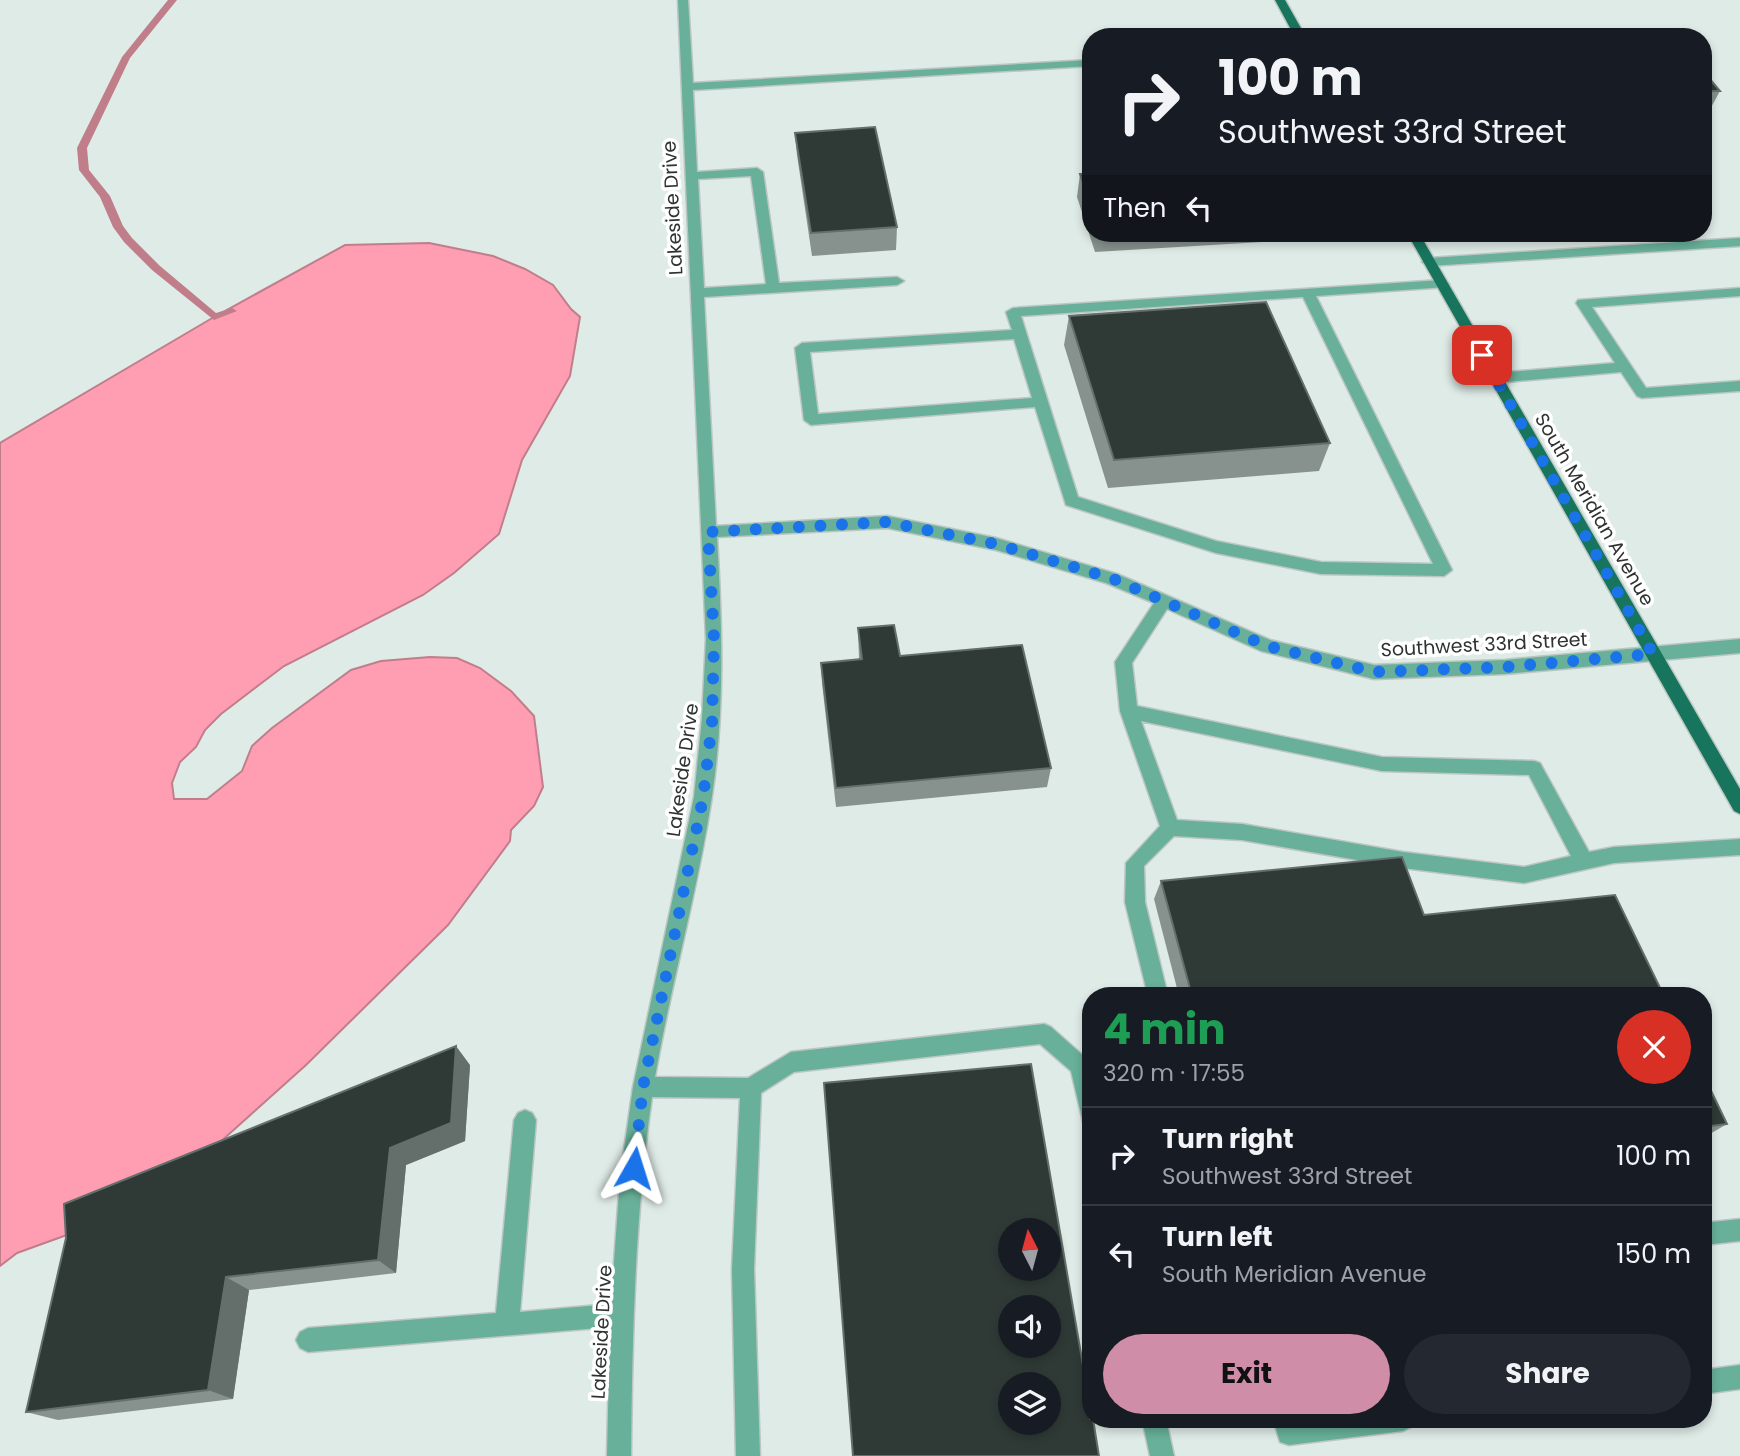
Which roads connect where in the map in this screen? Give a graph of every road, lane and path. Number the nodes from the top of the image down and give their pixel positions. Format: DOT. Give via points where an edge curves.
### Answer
graph roads {
  1 [pos="683,0"];
  2 [pos="1280,0"];
  3 [pos="1296,28"];
  4 [pos="1082,63"];
  5 [pos="687,87"];
  6 [pos="691,176"];
  7 [pos="1418,242"];
  8 [pos="1740,242"];
  9 [pos="1429,262"];
  10 [pos="897,281"];
  11 [pos="1442,284"];
  12 [pos="773,288"];
  13 [pos="1740,292"];
  14 [pos="697,293"];
  15 [pos="1308,293"];
  16 [pos="1020,334"];
  17 [pos="1625,367"];
  18 [pos="1496,378"];
  19 [pos="1740,386"];
  20 [pos="1040,402"];
  21 [pos="708,532"];
  22 [pos="1164,601"];
  23 [pos="1740,646"];
  24 [pos="1653,654"];
  25 [pos="1129,711"];
  26 [pos="1740,806"];
  27 [pos="1170,828"];
  28 [pos="1740,847"];
  29 [pos="1584,862"];
  30 [pos="1156,987"];
  31 [pos="1082,1076"];
  32 [pos="643,1087"];
  33 [pos="751,1088"];
  34 [pos="525,1120"];
  35 [pos="1740,1230"];
  36 [pos="1712,1233"];
  37 [pos="622,1315"];
  38 [pos="507,1324"];
  39 [pos="308,1340"];
  40 [pos="1740,1377"];
  41 [pos="1712,1381"];
  42 [pos="1156,1428"];
  43 [pos="1288,1428"];
  44 [pos="1330,1428"];
  45 [pos="618,1456"];
  46 [pos="748,1456"];
  47 [pos="1162,1456"];
  1 -- 5 [label="street, Lakeside Drive"];
  2 -- 3 [label="main road"];
  4 -- 5 [label="street"];
  5 -- 6 [label="street, Lakeside Drive"];
  6 -- 12 [label="street" via="757,172"];
  6 -- 14 [label="street, Lakeside Drive"];
  7 -- 9 [label="main road, South Meridian Avenue"];
  8 -- 9 [label="street"];
  9 -- 11 [label="main road, South Meridian Avenue"];
  10 -- 12 [label="street"];
  11 -- 15 [label="street"];
  11 -- 18 [label="main road, South Meridian Avenue"];
  12 -- 14 [label="street"];
  13 -- 17 [label="street" via="1583,303"];
  14 -- 21 [label="street, Lakeside Drive"];
  15 -- 16 [label="street" via="1013,312"];
  15 -- 20 [label="street" via="1444,570 1321,568 1216,547 1071,501"];
  16 -- 20 [label="street"];
  16 -- 20 [label="street" via="802,348 811,420"];
  17 -- 18 [label="street"];
  17 -- 19 [label="street" via="1642,393"];
  18 -- 24 [label="main road, South Meridian Avenue"];
  21 -- 22 [label="street, Southwest 33rd Street" via="887,522 996,544 1111,578"];
  21 -- 32 [label="street, Lakeside Drive" via="714,639 712,723 703,798"];
  22 -- 24 [label="street, Southwest 33rd Street" via="1267,646 1374,672"];
  22 -- 25 [label="street" via="1123,662"];
  23 -- 24 [label="street, Southwest 33rd Street"];
  24 -- 26 [label="main road, South Meridian Avenue"];
  25 -- 27 [label="street"];
  25 -- 29 [label="street" via="1382,764 1534,768"];
  27 -- 29 [label="street" via="1242,832 1524,875"];
  27 -- 30 [label="street" via="1135,863 1135,902"];
  28 -- 29 [label="street" via="1614,855"];
  31 -- 33 [label="street" via="1080,1066 1044,1034 791,1062"];
  32 -- 33 [label="street"];
  32 -- 37 [label="street, Lakeside Drive"];
  33 -- 46 [label="street" via="743,1269"];
  34 -- 38 [label="street"];
  35 -- 36 [label="street"];
  37 -- 38 [label="street"];
  37 -- 45 [label="street, Lakeside Drive"];
  38 -- 39 [label="street"];
  40 -- 41 [label="street"];
  42 -- 47 [label="street"];
  43 -- 44 [label="street" via="1289,1433"];
}
